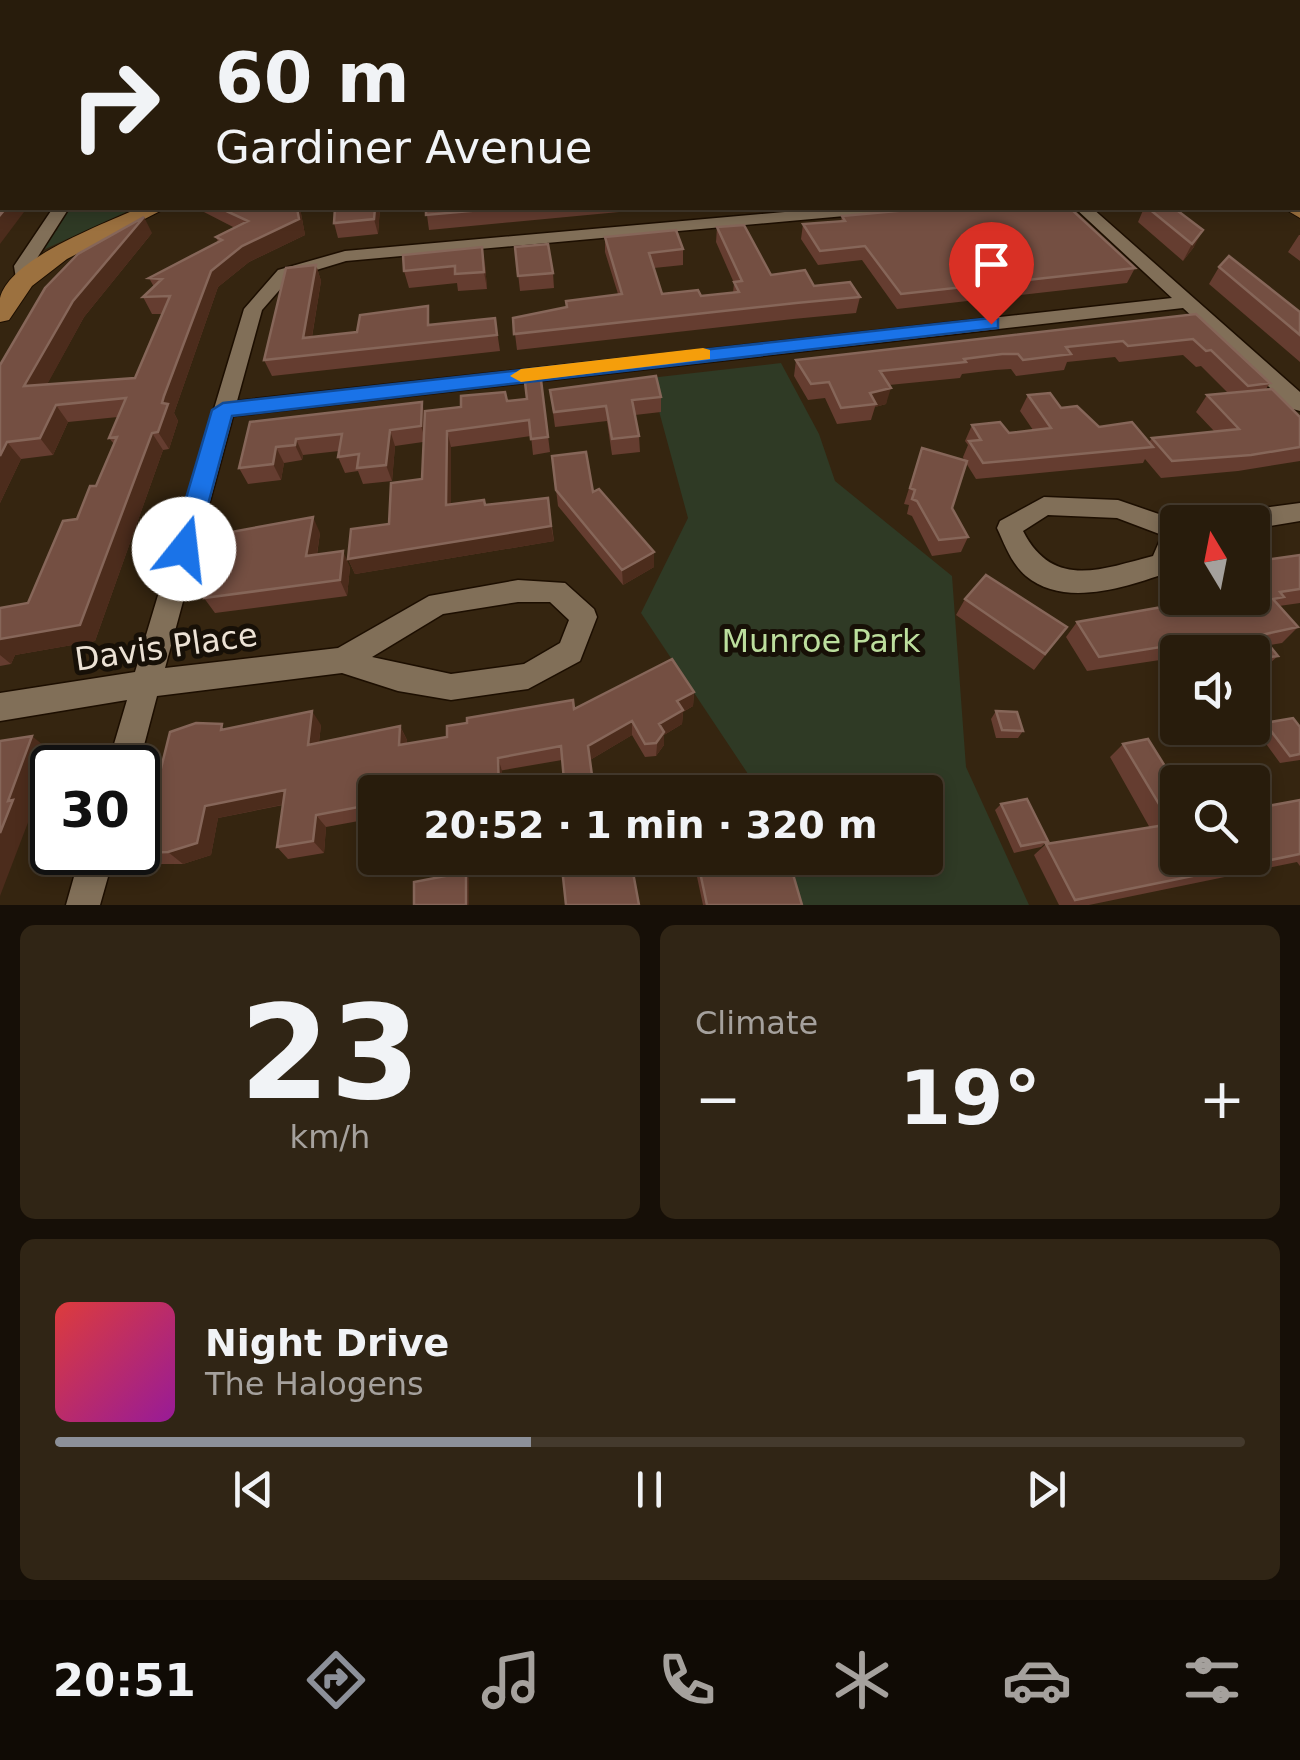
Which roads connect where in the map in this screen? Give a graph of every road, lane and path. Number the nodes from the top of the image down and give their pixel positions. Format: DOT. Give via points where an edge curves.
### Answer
graph roads {
  1 [pos="59,210"];
  2 [pos="151,210"];
  3 [pos="833,210"];
  4 [pos="1085,210"];
  5 [pos="677,217"];
  6 [pos="23,282"];
  7 [pos="1187,302"];
  8 [pos="0,315"];
  9 [pos="1300,404"];
  10 [pos="223,410"];
  11 [pos="1300,512"];
  12 [pos="1270,516"];
  13 [pos="1177,531"];
  14 [pos="342,660"];
  15 [pos="145,684"];
  16 [pos="0,707"];
  17 [pos="128,745"];
  18 [pos="91,875"];
  19 [pos="83,905"];
  1 -- 6 [label="street" via="22,266"];
  2 -- 6 [label="street" via="74,246"];
  3 -- 5 [label="street"];
  4 -- 7 [label="street"];
  5 -- 10 [label="street" via="345,256 284,274 253,309"];
  6 -- 8 [label="street"];
  7 -- 9 [label="street"];
  7 -- 10 [label="street"];
  10 -- 15 [label="street"];
  11 -- 12 [label="street"];
  13 -- 13 [label="street" via="1118,508 1044,506 1010,528 1020,556 1050,580 1086,583 1163,564"];
  14 -- 14 [label="street, Davis Place" via="451,687 528,676 570,652 584,617 556,591 438,604"];
  14 -- 15 [label="street, Davis Place"];
  15 -- 16 [label="street, Davis Place"];
  15 -- 17 [label="street"];
  18 -- 19 [label="street"];
}
